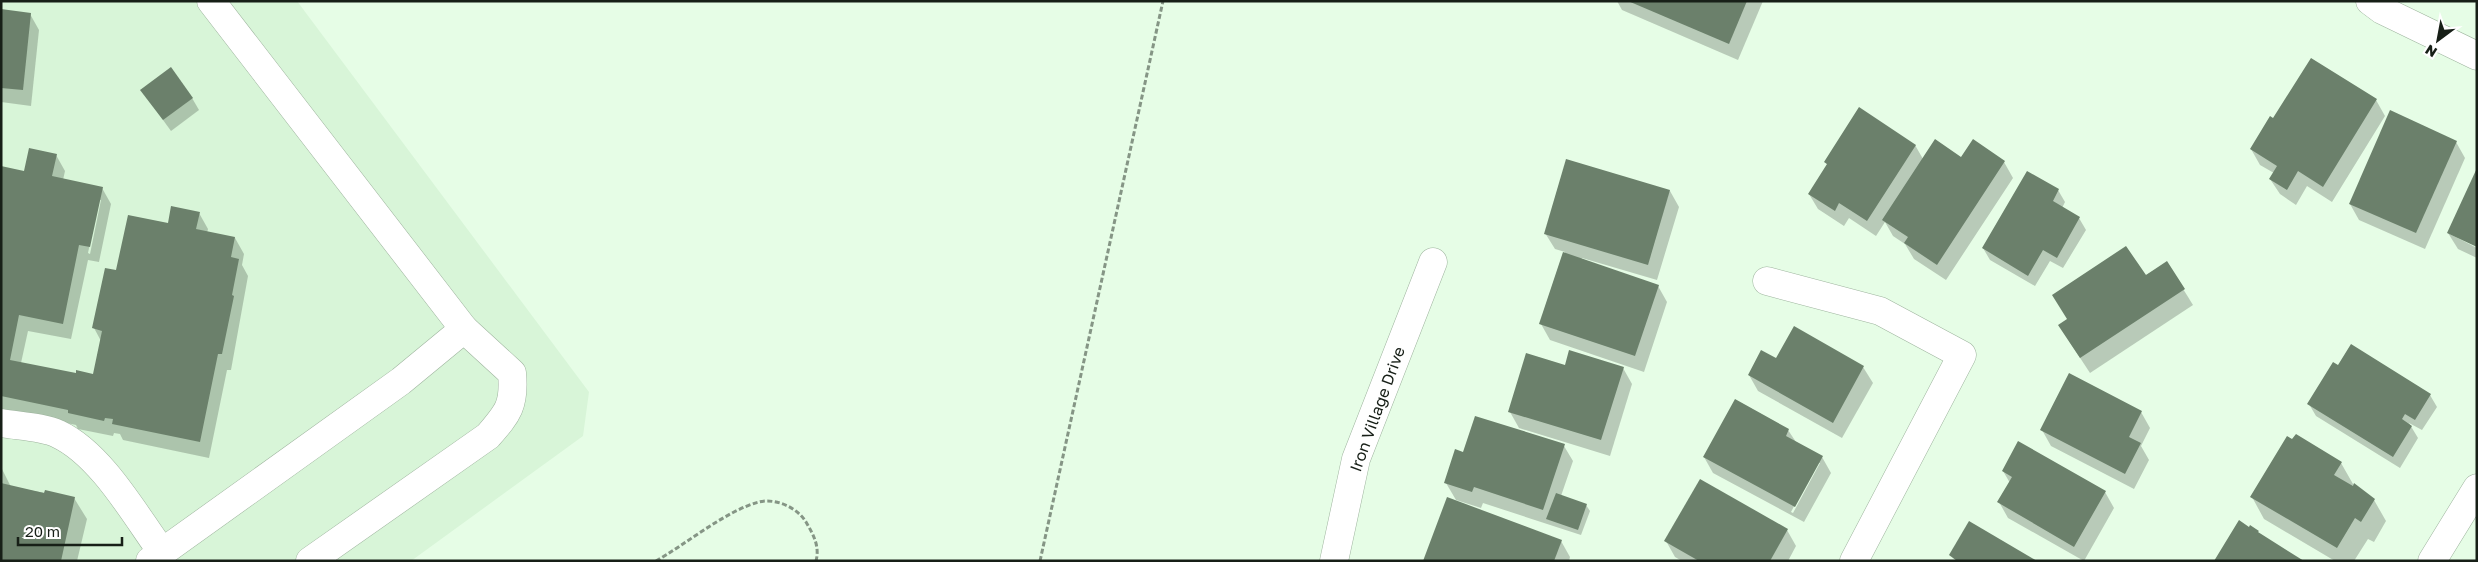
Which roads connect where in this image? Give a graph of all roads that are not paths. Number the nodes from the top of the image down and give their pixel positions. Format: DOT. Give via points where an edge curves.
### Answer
graph roads {
  1 [pos="211,1"];
  2 [pos="2370,1"];
  3 [pos="2477,56"];
  4 [pos="1433,262"];
  5 [pos="1767,281"];
  6 [pos="464,330"];
  7 [pos="1,423"];
  8 [pos="2477,488"];
  9 [pos="156,556"];
  10 [pos="310,561"];
  11 [pos="1334,561"];
  12 [pos="1854,561"];
  13 [pos="2432,561"];
  1 -- 6 [label="street"];
  2 -- 3 [label="street" via="2382,10"];
  4 -- 11 [label="street, Iron Village Drive" via="1356,460"];
  5 -- 12 [label="street" via="1880,311 1962,355"];
  6 -- 9 [label="street" via="400,381"];
  6 -- 10 [label="street" via="512,373 514,394 505,417 488,436"];
  7 -- 9 [label="street" via="58,434 85,453 110,480"];
  8 -- 13 [label="street"];
}
